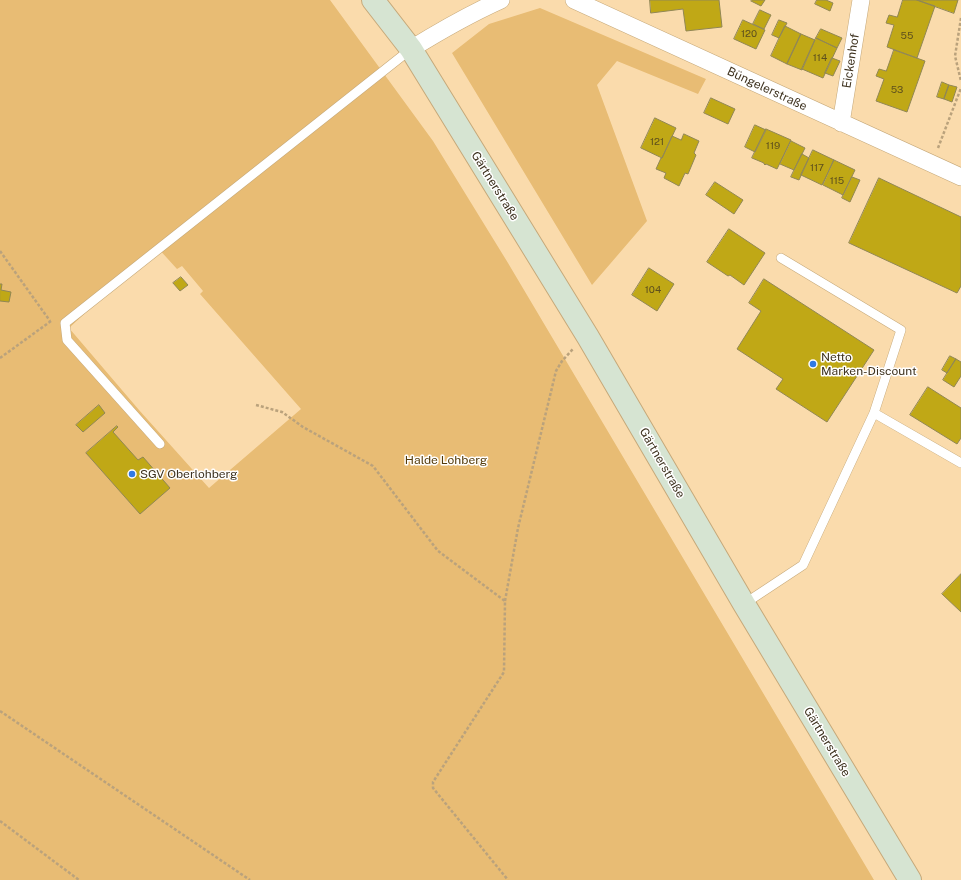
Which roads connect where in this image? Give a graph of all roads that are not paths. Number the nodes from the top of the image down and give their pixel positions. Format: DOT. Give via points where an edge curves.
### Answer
graph roads {
  1 [pos="373,0"];
  2 [pos="574,0"];
  3 [pos="861,0"];
  4 [pos="492,2"];
  5 [pos="410,49"];
  6 [pos="841,123"];
  7 [pos="961,177"];
  8 [pos="782,258"];
  9 [pos="874,413"];
  10 [pos="160,444"];
  11 [pos="961,463"];
  12 [pos="744,604"];
  13 [pos="910,880"];
  1 -- 5 [label="main road, Gärtnerstraße"];
  2 -- 6 [label="street, Büngelerstraße"];
  3 -- 6 [label="street, Eickenhof"];
  4 -- 5 [label="street"];
  5 -- 10 [label="lane" via="65,323 67,340"];
  5 -- 12 [label="main road, Gärtnerstraße" via="588,337"];
  6 -- 7 [label="street, Büngelerstraße"];
  8 -- 9 [label="lane" via="901,330"];
  9 -- 11 [label="lane"];
  9 -- 12 [label="lane" via="804,565"];
  12 -- 13 [label="main road, Gärtnerstraße"];
}
